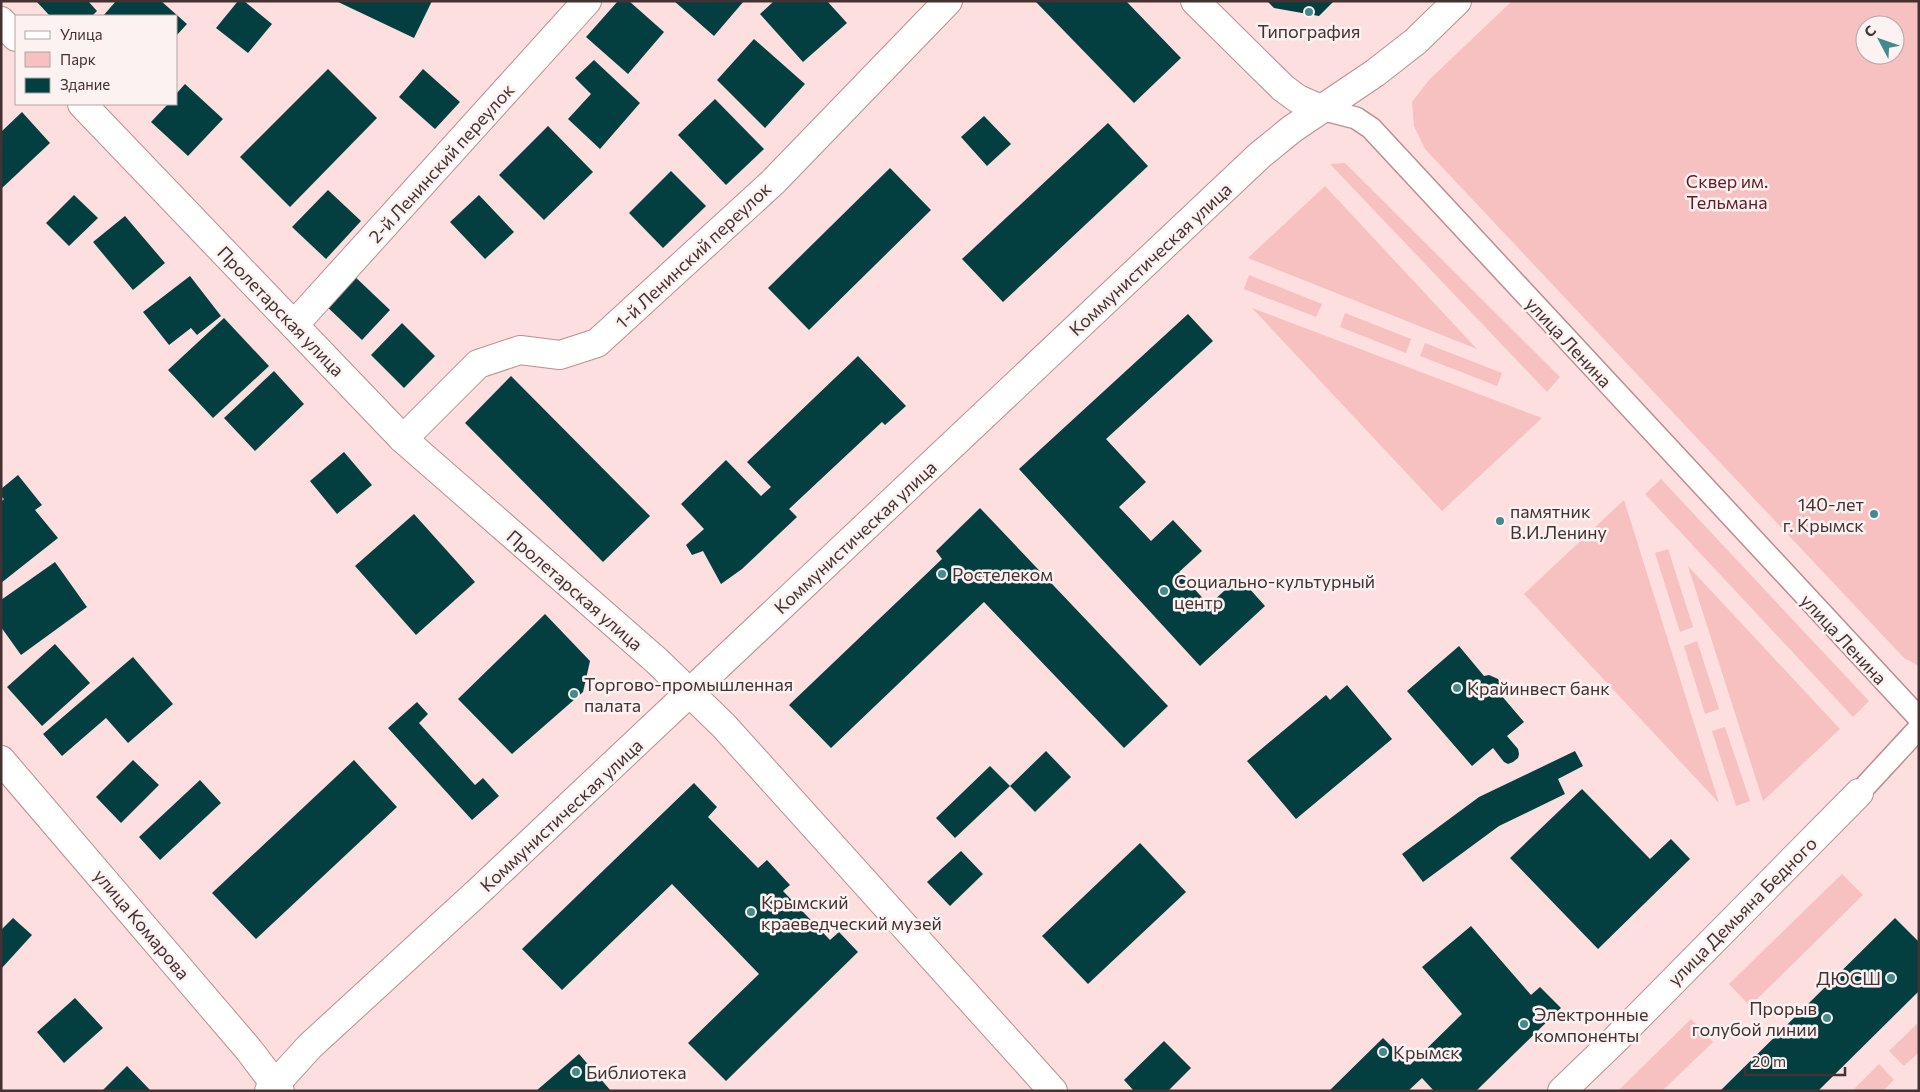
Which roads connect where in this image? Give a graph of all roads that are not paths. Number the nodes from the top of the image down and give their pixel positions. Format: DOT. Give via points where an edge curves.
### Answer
graph roads {
  1 [pos="587,1"];
  2 [pos="948,1"];
  3 [pos="1195,1"];
  4 [pos="1457,1"];
  5 [pos="1,21"];
  6 [pos="15,35"];
  7 [pos="83,105"];
  8 [pos="1321,110"];
  9 [pos="294,325"];
  10 [pos="402,439"];
  11 [pos="691,692"];
  12 [pos="1919,718"];
  13 [pos="1919,728"];
  14 [pos="1,760"];
  15 [pos="1860,793"];
  16 [pos="275,1089"];
  17 [pos="1053,1091"];
  18 [pos="1562,1091"];
  1 -- 9 [label="street, 2-й Ленинский переулок"];
  2 -- 10 [label="street, 1-й Ленинский переулок" via="773,182 597,343 560,355 520,350 478,364"];
  3 -- 8 [label="street, улица Ленина" via="1283,88"];
  4 -- 8 [label="street, Коммунистическая улица" via="1375,73"];
  5 -- 6 [label="street"];
  7 -- 9 [label="street, Пролетарская улица"];
  8 -- 11 [label="street, Коммунистическая улица" via="1260,155"];
  8 -- 12 [label="street, улица Ленина" via="1356,118 1371,128"];
  9 -- 10 [label="street, Пролетарская улица"];
  10 -- 11 [label="street, Пролетарская улица"];
  11 -- 16 [label="street, Коммунистическая улица" via="310,1046"];
  11 -- 17 [label="street, Пролетарская улица"];
  13 -- 15 [label="street, улица Демьяна Бедного"];
  14 -- 16 [label="street, улица Комарова" via="249,1050"];
  15 -- 18 [label="street, улица Демьяна Бедного"];
}
